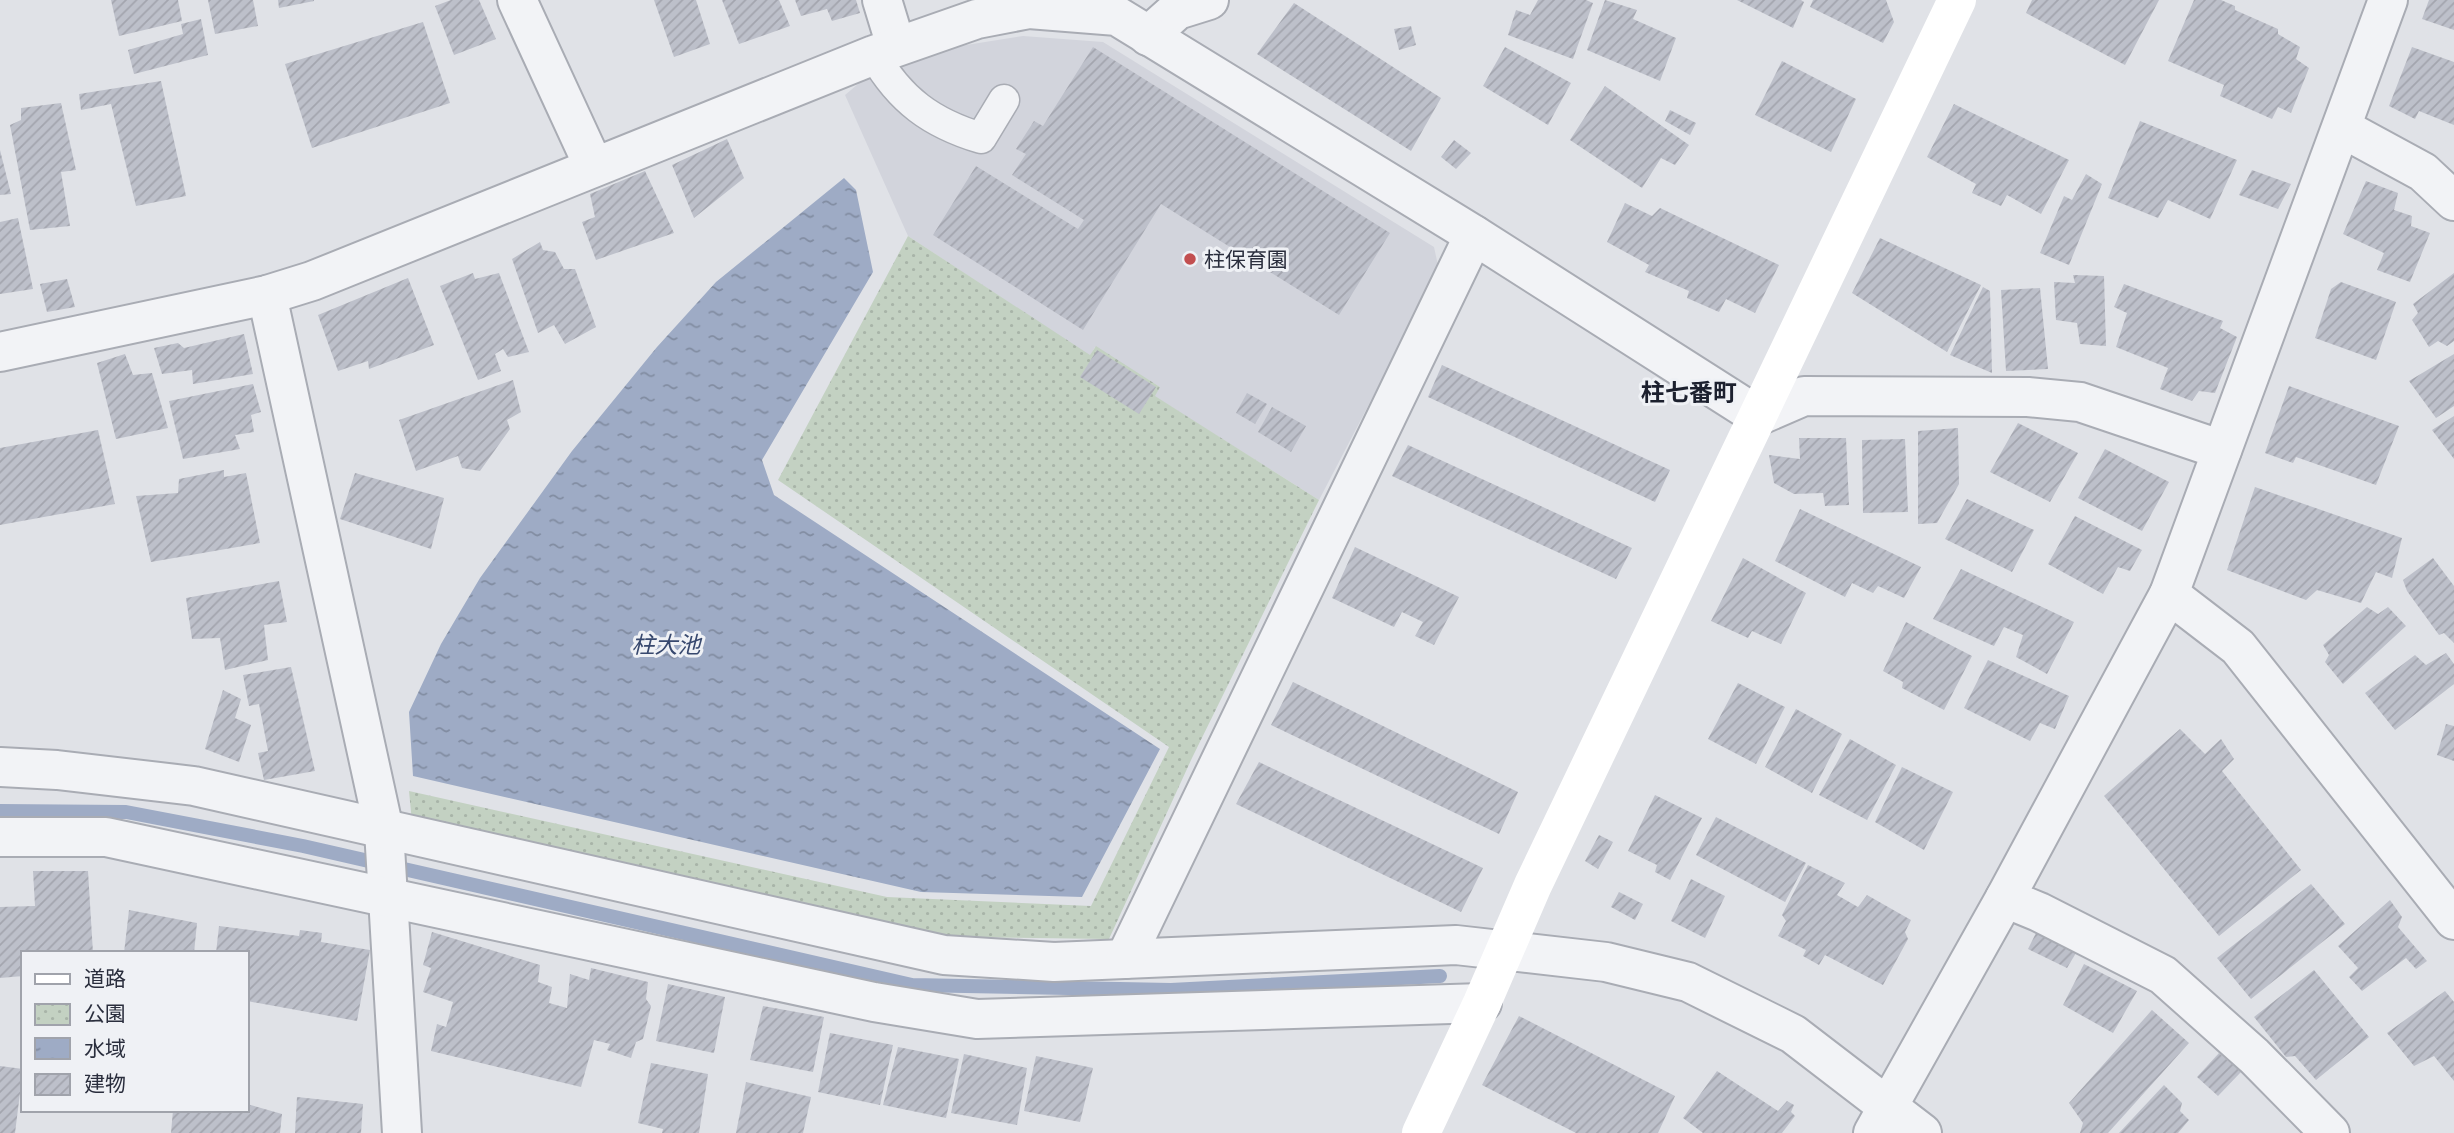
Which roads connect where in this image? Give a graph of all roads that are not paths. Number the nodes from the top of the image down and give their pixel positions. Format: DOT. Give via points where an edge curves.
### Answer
graph roads {
  1 [pos="517,0"];
  2 [pos="882,0"];
  3 [pos="1209,0"];
  4 [pos="1957,0"];
  5 [pos="2388,0"];
  6 [pos="1148,36"];
  7 [pos="885,50"];
  8 [pos="1004,100"];
  9 [pos="2342,128"];
  10 [pos="594,167"];
  11 [pos="2454,201"];
  12 [pos="1474,235"];
  13 [pos="267,295"];
  14 [pos="0,352"];
  15 [pos="1758,416"];
  16 [pos="2222,450"];
  17 [pos="2169,594"];
  18 [pos="0,767"];
  19 [pos="384,830"];
  20 [pos="0,837"];
  21 [pos="2005,898"];
  22 [pos="388,899"];
  23 [pos="2454,920"];
  24 [pos="1506,950"];
  25 [pos="1125,959"];
  26 [pos="1482,1003"];
  27 [pos="1880,1118"];
  28 [pos="402,1133"];
  29 [pos="1421,1133"];
  30 [pos="1922,1133"];
  31 [pos="2330,1133"];
  1 -- 10 [label="street"];
  2 -- 7 [label="street"];
  3 -- 6 [label="street" via="1177,10"];
  4 -- 15 [label="street"];
  5 -- 9 [label="street"];
  6 -- 7 [label="street" via="1117,16 1029,9 977,19"];
  6 -- 12 [label="street"];
  7 -- 8 [label="lane" via="893,86 948,129 981,138"];
  7 -- 10 [label="street"];
  9 -- 11 [label="street" via="2423,172"];
  9 -- 16 [label="street"];
  10 -- 13 [label="street"];
  12 -- 15 [label="street"];
  12 -- 25 [label="street"];
  13 -- 14 [label="street"];
  13 -- 19 [label="street"];
  15 -- 16 [label="street" via="1804,396 2028,397 2080,402"];
  15 -- 24 [label="street"];
  16 -- 17 [label="street"];
  17 -- 21 [label="street"];
  17 -- 23 [label="street" via="2238,647"];
  18 -- 19 [label="street" via="194,786"];
  19 -- 22 [label="street"];
  19 -- 25 [label="street" via="944,955 1054,962"];
  20 -- 22 [label="street" via="106,837"];
  21 -- 27 [label="street"];
  21 -- 31 [label="street" via="2163,975 2254,1056"];
  22 -- 26 [label="street" via="874,1002 977,1019"];
  22 -- 28 [label="street"];
  24 -- 25 [label="street" via="1456,945"];
  24 -- 26 [label="street"];
  24 -- 27 [label="street" via="1606,962 1688,982 1793,1034"];
  26 -- 29 [label="street"];
  27 -- 30 [label="street"];
}
